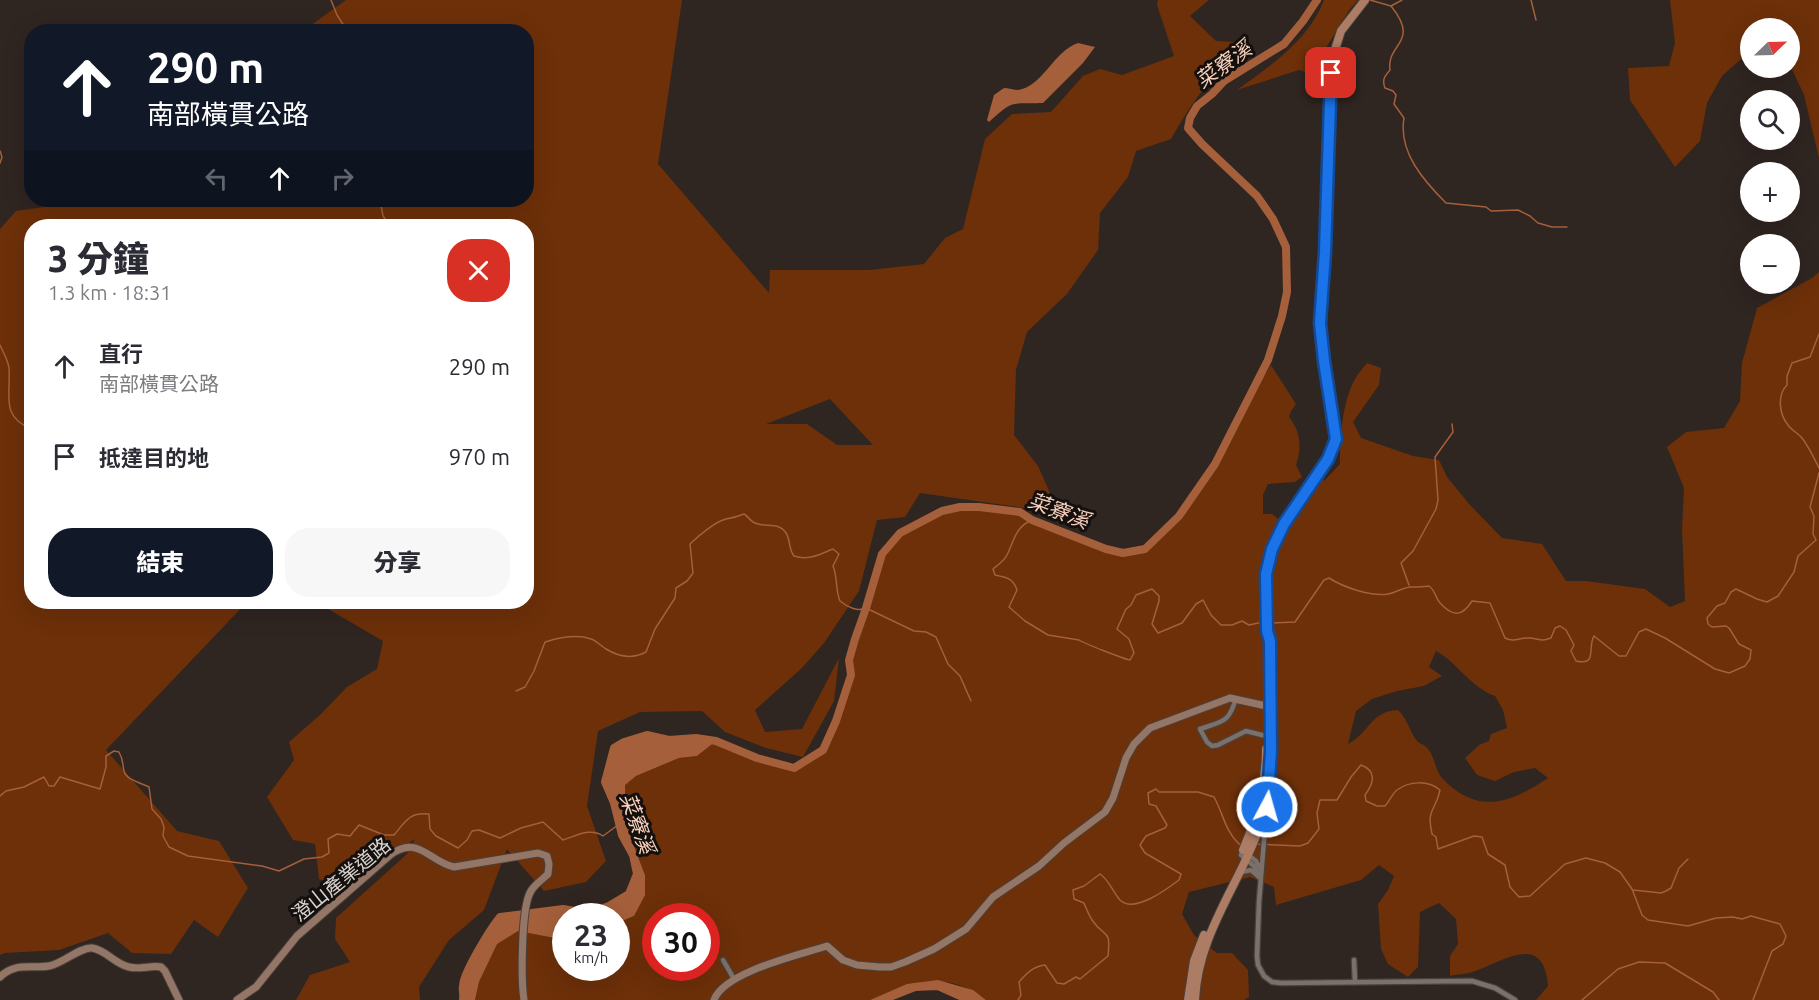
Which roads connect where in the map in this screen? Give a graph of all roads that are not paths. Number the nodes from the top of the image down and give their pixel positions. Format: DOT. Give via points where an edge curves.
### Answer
graph roads {
  1 [pos="1363,2"];
  2 [pos="1236,698"];
  3 [pos="1268,707"];
  4 [pos="1266,736"];
  5 [pos="1259,827"];
  6 [pos="1244,856"];
  7 [pos="1261,870"];
  8 [pos="1238,873"];
  9 [pos="1260,879"];
  10 [pos="1214,919"];
  11 [pos="723,960"];
  12 [pos="1354,960"];
  13 [pos="0,976"];
  14 [pos="734,980"];
  15 [pos="1354,982"];
  16 [pos="179,1000"];
  17 [pos="237,1000"];
  18 [pos="524,1000"];
  19 [pos="714,1000"];
  20 [pos="1188,1000"];
  21 [pos="1195,1000"];
  22 [pos="1515,1000"];
  1 -- 3 [label="main road" via="1341,31 1332,59 1320,323 1336,439 1328,459 1284,524 1272,549 1266,574"];
  2 -- 3 [label="street"];
  2 -- 4 [label="street" via="1227,719 1200,729 1206,742 1218,745 1246,731"];
  2 -- 14 [label="street" via="1155,725 1145,732 1126,758 1105,812 1039,866 993,897 966,929 934,949 905,962 880,967 843,960 827,946"];
  3 -- 4 [label="main road"];
  3 -- 5 [label="main road" via="1271,758"];
  4 -- 5 [label="main road"];
  5 -- 6 [label="main road"];
  5 -- 7 [label="street"];
  6 -- 7 [label="street" via="1256,861"];
  6 -- 8 [label="main road"];
  6 -- 9 [label="street"];
  6 -- 10 [label="main road"];
  7 -- 9 [label="street"];
  8 -- 9 [label="street" via="1251,870"];
  8 -- 10 [label="main road"];
  9 -- 15 [label="street" via="1257,956 1264,976 1276,983"];
  10 -- 20 [label="main road" via="1194,961"];
  10 -- 21 [label="main road" via="1199,962"];
  11 -- 14 [label="street"];
  12 -- 15 [label="street"];
  13 -- 16 [label="street" via="21,966 49,966 94,948 130,968 161,967"];
  14 -- 19 [label="street"];
  15 -- 22 [label="street" via="1480,982"];
  17 -- 18 [label="street, 澄山產業道路" via="256,987 297,936 396,851 410,848 418,848 453,867 543,854 549,860 549,870 528,896 523,941"];
}
